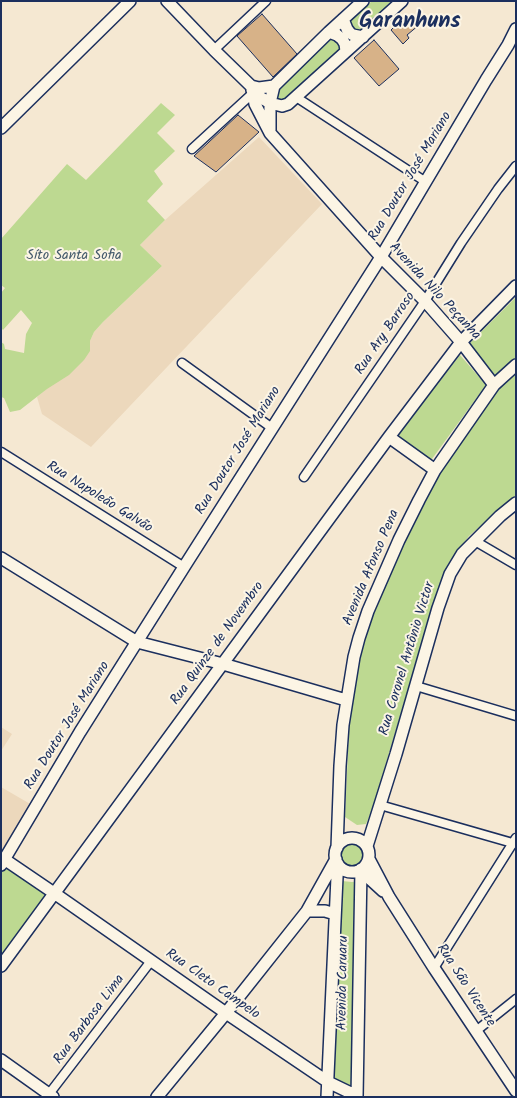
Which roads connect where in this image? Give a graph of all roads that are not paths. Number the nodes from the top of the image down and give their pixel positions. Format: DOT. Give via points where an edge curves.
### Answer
graph roads {
  1 [pos="130,1"];
  2 [pos="167,1"];
  3 [pos="266,1"];
  4 [pos="363,1"];
  5 [pos="402,1"];
  6 [pos="343,19"];
  7 [pos="516,29"];
  8 [pos="329,32"];
  9 [pos="363,36"];
  10 [pos="509,48"];
  11 [pos="214,50"];
  12 [pos="346,51"];
  13 [pos="274,86"];
  14 [pos="252,89"];
  15 [pos="296,97"];
  16 [pos="270,103"];
  17 [pos="1,128"];
  18 [pos="270,132"];
  19 [pos="192,149"];
  20 [pos="516,166"];
  21 [pos="426,182"];
  22 [pos="381,257"];
  23 [pos="516,286"];
  24 [pos="425,301"];
  25 [pos="461,342"];
  26 [pos="182,363"];
  27 [pos="516,365"];
  28 [pos="494,384"];
  29 [pos="272,428"];
  30 [pos="389,437"];
  31 [pos="1,452"];
  32 [pos="435,470"];
  33 [pos="304,478"];
  34 [pos="516,503"];
  35 [pos="475,541"];
  36 [pos="1,558"];
  37 [pos="516,564"];
  38 [pos="184,567"];
  39 [pos="137,642"];
  40 [pos="223,664"];
  41 [pos="416,686"];
  42 [pos="346,700"];
  43 [pos="516,716"];
  44 [pos="380,805"];
  45 [pos="515,842"];
  46 [pos="367,846"];
  47 [pos="337,853"];
  48 [pos="369,859"];
  49 [pos="3,862"];
  50 [pos="361,869"];
  51 [pos="337,877"];
  52 [pos="54,893"];
  53 [pos="389,897"];
  54 [pos="307,911"];
  55 [pos="335,914"];
  56 [pos="151,961"];
  57 [pos="1,966"];
  58 [pos="434,968"];
  59 [pos="516,999"];
  60 [pos="226,1013"];
  61 [pos="476,1030"];
  62 [pos="1,1060"];
  63 [pos="328,1082"];
  64 [pos="516,1091"];
  65 [pos="51,1096"];
  66 [pos="357,1096"];
  67 [pos="157,1097"];
  68 [pos="327,1097"];
  1 -- 17 [label="main road"];
  2 -- 11 [label="main road"];
  3 -- 11 [label="street"];
  4 -- 6 [label="main road"];
  5 -- 9 [label="main road"];
  6 -- 8 [label="main road"];
  6 -- 9 [label="main road" via="353,35"];
  7 -- 10 [label="main road, Rua Doutor José Mariano"];
  8 -- 12 [label="main road" via="342,39"];
  8 -- 13 [label="main road"];
  9 -- 12 [label="main road"];
  10 -- 21 [label="main road, Rua Doutor José Mariano" via="486,80"];
  11 -- 14 [label="main road"];
  12 -- 15 [label="main road"];
  13 -- 14 [label="main road"];
  13 -- 16 [label="main road"];
  14 -- 16 [label="main road"];
  14 -- 18 [label="main road, Avenida Nilo Peçanha" via="255,104"];
  14 -- 19 [label="street"];
  15 -- 16 [label="main road" via="285,106"];
  15 -- 21 [label="street"];
  16 -- 18 [label="main road"];
  18 -- 22 [label="main road, Avenida Nilo Peçanha"];
  20 -- 24 [label="street, Rua Ary Barroso" via="465,237"];
  21 -- 22 [label="main road, Rua Doutor José Mariano"];
  22 -- 24 [label="main road, Avenida Nilo Peçanha"];
  22 -- 29 [label="main road, Rua Doutor José Mariano"];
  23 -- 25 [label="main road, Rua Quinze de Novembro"];
  24 -- 25 [label="main road, Avenida Nilo Peçanha"];
  24 -- 33 [label="street, Rua Ary Barroso"];
  25 -- 28 [label="main road, Avenida Nilo Peçanha"];
  25 -- 30 [label="main road, Rua Quinze de Novembro"];
  26 -- 29 [label="street"];
  27 -- 28 [label="main road, Avenida Afonso Pena"];
  28 -- 32 [label="main road, Avenida Afonso Pena"];
  29 -- 38 [label="main road, Rua Doutor José Mariano"];
  30 -- 32 [label="main road"];
  30 -- 40 [label="main road, Rua Quinze de Novembro"];
  31 -- 38 [label="street, Rua Napoleão Galvão"];
  32 -- 42 [label="main road, Avenida Afonso Pena" via="418,500 368,611 354,657"];
  34 -- 35 [label="main road, Rua Coronel Antônio Victor"];
  35 -- 37 [label="street"];
  35 -- 41 [label="main road, Rua Coronel Antônio Victor" via="462,554 446,585"];
  36 -- 39 [label="main road"];
  38 -- 39 [label="main road, Rua Doutor José Mariano"];
  39 -- 40 [label="main road"];
  39 -- 49 [label="main road, Rua Doutor José Mariano"];
  40 -- 42 [label="main road"];
  40 -- 52 [label="main road, Rua Quinze de Novembro"];
  41 -- 43 [label="street"];
  41 -- 44 [label="main road, Rua Coronel Antônio Victor"];
  42 -- 47 [label="main road, Avenida Afonso Pena" via="340,766"];
  44 -- 45 [label="street"];
  44 -- 46 [label="main road, Rua Coronel Antônio Victor"];
  45 -- 58 [label="street"];
  46 -- 47 [label="main road" via="359,839 349,838 340,844"];
  46 -- 48 [label="main road"];
  47 -- 50 [label="main road" via="346,870"];
  47 -- 51 [label="main road, Avenida Afonso Pena"];
  47 -- 54 [label="main road"];
  48 -- 50 [label="main road"];
  48 -- 53 [label="main road"];
  49 -- 52 [label="main road, Rua Cleto Campelo"];
  50 -- 53 [label="main road"];
  50 -- 66 [label="main road, Avenida Caruaru"];
  51 -- 55 [label="main road, Avenida Caruaru"];
  52 -- 56 [label="main road, Rua Cleto Campelo"];
  52 -- 57 [label="main road, Rua Quinze de Novembro"];
  53 -- 58 [label="main road, Rua São Vicente"];
  54 -- 55 [label="main road"];
  54 -- 60 [label="main road"];
  55 -- 63 [label="main road, Avenida Caruaru"];
  56 -- 60 [label="main road, Rua Cleto Campelo"];
  56 -- 65 [label="street, Rua Barbosa Lima"];
  58 -- 61 [label="main road, Rua São Vicente"];
  59 -- 61 [label="street"];
  60 -- 63 [label="main road, Rua Cleto Campelo"];
  60 -- 67 [label="main road"];
  61 -- 64 [label="main road, Rua São Vicente"];
  62 -- 65 [label="main road"];
  63 -- 66 [label="main road, Rua Cleto Campelo"];
  63 -- 68 [label="main road, Avenida Caruaru"];
}
